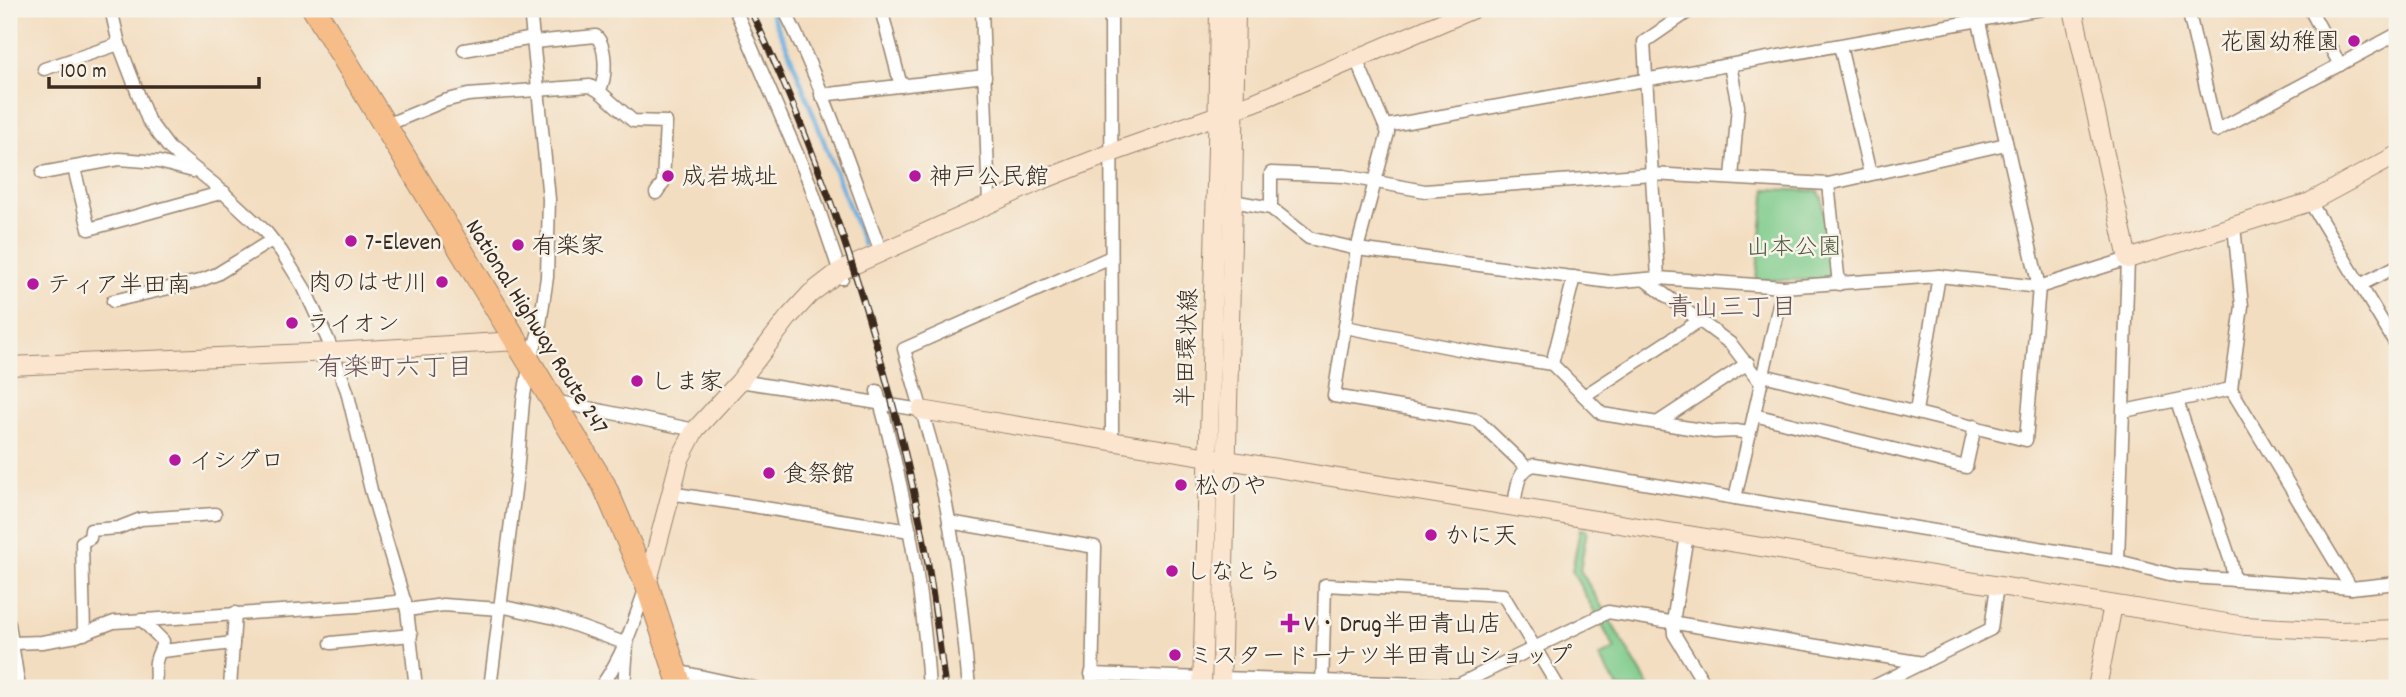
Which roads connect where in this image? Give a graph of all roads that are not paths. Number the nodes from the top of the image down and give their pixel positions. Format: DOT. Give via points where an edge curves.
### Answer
graph roads {
  1 [pos="110,9"];
  2 [pos="314,9"];
  3 [pos="530,9"];
  4 [pos="735,9"];
  5 [pos="784,9"];
  6 [pos="881,9"];
  7 [pos="982,9"];
  8 [pos="1111,9"];
  9 [pos="1219,9"];
  10 [pos="1236,9"];
  11 [pos="1473,9"];
  12 [pos="1692,9"];
  13 [pos="2042,9"];
  14 [pos="2073,9"];
  15 [pos="2188,9"];
  16 [pos="2310,9"];
  17 [pos="1978,15"];
  18 [pos="2397,34"];
  19 [pos="534,40"];
  20 [pos="120,44"];
  21 [pos="1840,46"];
  22 [pos="464,50"];
  23 [pos="1356,59"];
  24 [pos="1730,65"];
  25 [pos="2340,65"];
  26 [pos="44,69"];
  27 [pos="985,76"];
  28 [pos="1647,79"];
  29 [pos="901,86"];
  30 [pos="538,88"];
  31 [pos="598,91"];
  32 [pos="821,95"];
  33 [pos="1226,112"];
  34 [pos="384,126"];
  35 [pos="1386,126"];
  36 [pos="2006,144"];
  37 [pos="1111,153"];
  38 [pos="2397,155"];
  39 [pos="74,168"];
  40 [pos="42,173"];
  41 [pos="200,173"];
  42 [pos="1652,174"];
  43 [pos="1870,174"];
  44 [pos="1732,178"];
  45 [pos="1374,182"];
  46 [pos="1828,184"];
  47 [pos="224,192"];
  48 [pos="656,193"];
  49 [pos="1233,201"];
  50 [pos="2310,202"];
  51 [pos="989,204"];
  52 [pos="1271,208"];
  53 [pos="2234,226"];
  54 [pos="272,240"];
  55 [pos="1357,249"];
  56 [pos="881,252"];
  57 [pos="1111,257"];
  58 [pos="2129,259"];
  59 [pos="2397,266"];
  60 [pos="841,274"];
  61 [pos="1939,276"];
  62 [pos="1574,277"];
  63 [pos="1651,279"];
  64 [pos="1839,284"];
  65 [pos="2360,285"];
  66 [pos="2039,287"];
  67 [pos="1783,288"];
  68 [pos="113,301"];
  69 [pos="1699,321"];
  70 [pos="1345,327"];
  71 [pos="539,331"];
  72 [pos="518,341"];
  73 [pos="2397,346"];
  74 [pos="332,352"];
  75 [pos="530,362"];
  76 [pos="1748,363"];
  77 [pos="1552,364"];
  78 [pos="9,366"];
  79 [pos="1762,379"];
  80 [pos="740,381"];
  81 [pos="2231,390"];
  82 [pos="1584,396"];
  83 [pos="878,397"];
  84 [pos="554,401"];
  85 [pos="2177,401"];
  86 [pos="921,410"];
  87 [pos="1916,411"];
  88 [pos="2124,411"];
  89 [pos="1754,415"];
  90 [pos="1657,423"];
  91 [pos="1975,426"];
  92 [pos="695,430"];
  93 [pos="1749,433"];
  94 [pos="1112,441"];
  95 [pos="1208,457"];
  96 [pos="1226,460"];
  97 [pos="1526,467"];
  98 [pos="670,493"];
  99 [pos="1735,498"];
  100 [pos="1514,506"];
  101 [pos="215,513"];
  102 [pos="949,523"];
  103 [pos="910,531"];
  104 [pos="1687,535"];
  105 [pos="2118,561"];
  106 [pos="2234,580"];
  107 [pos="2397,583"];
  108 [pos="647,585"];
  109 [pos="1997,585"];
  110 [pos="2351,588"];
  111 [pos="2113,605"];
  112 [pos="406,606"];
  113 [pos="500,608"];
  114 [pos="235,613"];
  115 [pos="142,620"];
  116 [pos="1673,622"];
  117 [pos="9,624"];
  118 [pos="2397,629"];
  119 [pos="83,634"];
  120 [pos="411,635"];
  121 [pos="12,643"];
  122 [pos="233,643"];
  123 [pos="331,643"];
  124 [pos="627,644"];
  125 [pos="1534,647"];
  126 [pos="162,651"];
  127 [pos="1923,663"];
  128 [pos="1091,674"];
  129 [pos="679,680"];
  130 [pos="1202,683"];
  131 [pos="1221,683"];
  132 [pos="1322,685"];
  133 [pos="19,688"];
  134 [pos="153,688"];
  135 [pos="230,688"];
  136 [pos="416,688"];
  137 [pos="490,688"];
  138 [pos="600,688"];
  139 [pos="624,688"];
  140 [pos="755,688"];
  141 [pos="929,688"];
  142 [pos="969,688"];
  143 [pos="1092,688"];
  144 [pos="1559,688"];
  145 [pos="1707,688"];
  146 [pos="1871,688"];
  147 [pos="2097,688"];
  1 -- 20 [label="street"];
  2 -- 34 [label="highway, National Highway Route 247"];
  3 -- 19 [label="street"];
  4 -- 60 [label="street" via="810,184"];
  5 -- 32 [label="street"];
  6 -- 29 [label="street"];
  7 -- 27 [label="street"];
  8 -- 37 [label="street"];
  9 -- 33 [label="street, 半田環状線"];
  10 -- 33 [label="street, 半田環状線"];
  11 -- 23 [label="street"];
  12 -- 28 [label="street" via="1644,42"];
  13 -- 17 [label="street"];
  14 -- 58 [label="street"];
  15 -- 25 [label="street" via="2216,131"];
  16 -- 25 [label="street"];
  17 -- 21 [label="street"];
  17 -- 36 [label="street"];
  18 -- 25 [label="street"];
  19 -- 22 [label="street"];
  19 -- 30 [label="street"];
  19 -- 31 [label="street" via="596,36 601,42 604,78"];
  20 -- 26 [label="street"];
  20 -- 41 [label="street" via="148,120 169,148"];
  21 -- 24 [label="street"];
  21 -- 43 [label="street"];
  23 -- 33 [label="street"];
  23 -- 35 [label="street"];
  24 -- 28 [label="street"];
  24 -- 44 [label="street" via="1738,106"];
  27 -- 29 [label="street"];
  27 -- 51 [label="street"];
  28 -- 35 [label="street"];
  28 -- 42 [label="street"];
  29 -- 32 [label="street"];
  30 -- 31 [label="street" via="590,86"];
  30 -- 34 [label="street" via="468,95"];
  30 -- 71 [label="street" via="549,199 547,277"];
  31 -- 48 [label="street" via="633,121 666,122 663,183"];
  32 -- 56 [label="street"];
  33 -- 37 [label="street"];
  33 -- 49 [label="street, 半田環状線"];
  33 -- 95 [label="street, 半田環状線"];
  34 -- 72 [label="highway, National Highway Route 247"];
  35 -- 45 [label="street"];
  36 -- 43 [label="street"];
  36 -- 66 [label="street"];
  37 -- 51 [label="street"];
  37 -- 57 [label="street"];
  38 -- 50 [label="street"];
  39 -- 40 [label="street"];
  39 -- 41 [label="street" via="119,159 159,162"];
  39 -- 47 [label="street" via="89,229"];
  41 -- 47 [label="street"];
  42 -- 44 [label="street"];
  42 -- 45 [label="street" via="1425,191"];
  42 -- 63 [label="street"];
  43 -- 46 [label="street"];
  44 -- 46 [label="street"];
  45 -- 52 [label="street" via="1271,173"];
  45 -- 55 [label="street"];
  46 -- 64 [label="street"];
  47 -- 54 [label="street"];
  49 -- 52 [label="street"];
  49 -- 96 [label="street, 半田環状線"];
  50 -- 53 [label="street"];
  50 -- 65 [label="street"];
  51 -- 56 [label="street"];
  52 -- 55 [label="street" via="1309,238"];
  53 -- 58 [label="street"];
  53 -- 81 [label="street" via="2242,306"];
  54 -- 68 [label="street" via="199,281"];
  54 -- 74 [label="street" via="304,288"];
  55 -- 62 [label="street"];
  55 -- 70 [label="street"];
  56 -- 60 [label="street"];
  57 -- 86 [label="street" via="904,349"];
  57 -- 94 [label="street"];
  58 -- 66 [label="street"];
  58 -- 88 [label="street"];
  59 -- 65 [label="street"];
  60 -- 80 [label="street" via="810,294"];
  61 -- 64 [label="street"];
  61 -- 66 [label="street"];
  61 -- 87 [label="street"];
  62 -- 63 [label="street" via="1610,282"];
  62 -- 77 [label="street"];
  63 -- 67 [label="street"];
  63 -- 69 [label="street"];
  64 -- 67 [label="street"];
  65 -- 73 [label="street"];
  66 -- 91 [label="street" via="2026,440"];
  67 -- 79 [label="street"];
  69 -- 76 [label="street"];
  69 -- 82 [label="street"];
  70 -- 77 [label="street"];
  70 -- 97 [label="street" via="1334,396 1477,420"];
  71 -- 72 [label="street"];
  71 -- 75 [label="street"];
  72 -- 74 [label="street"];
  72 -- 75 [label="highway, National Highway Route 247"];
  74 -- 78 [label="street"];
  74 -- 112 [label="street"];
  75 -- 84 [label="highway, National Highway Route 247"];
  75 -- 113 [label="street"];
  76 -- 79 [label="street"];
  76 -- 90 [label="street"];
  77 -- 82 [label="street"];
  79 -- 87 [label="street"];
  79 -- 89 [label="street"];
  80 -- 83 [label="street"];
  80 -- 92 [label="street"];
  81 -- 85 [label="street"];
  81 -- 110 [label="street"];
  82 -- 90 [label="street" via="1602,414"];
  83 -- 86 [label="street"];
  83 -- 103 [label="street"];
  84 -- 92 [label="street"];
  84 -- 108 [label="highway, National Highway Route 247" via="604,485"];
  85 -- 88 [label="street"];
  85 -- 106 [label="street"];
  86 -- 94 [label="street"];
  86 -- 102 [label="street"];
  87 -- 91 [label="street"];
  88 -- 105 [label="street"];
  89 -- 91 [label="street" via="1966,467"];
  89 -- 93 [label="street"];
  90 -- 93 [label="street"];
  92 -- 98 [label="street"];
  93 -- 99 [label="street"];
  94 -- 95 [label="street"];
  95 -- 96 [label="street"];
  95 -- 130 [label="street, 半田環状線"];
  96 -- 100 [label="street"];
  96 -- 131 [label="street, 半田環状線"];
  97 -- 99 [label="street"];
  97 -- 100 [label="street" via="1520,474"];
  98 -- 103 [label="street"];
  98 -- 108 [label="street"];
  99 -- 105 [label="street"];
  100 -- 104 [label="street"];
  101 -- 119 [label="street" via="141,519 118,528 91,530 90,538 82,542"];
  102 -- 128 [label="street" via="1095,547"];
  102 -- 142 [label="street"];
  103 -- 141 [label="street"];
  104 -- 109 [label="street"];
  104 -- 116 [label="street"];
  105 -- 106 [label="street" via="2177,576"];
  106 -- 110 [label="street"];
  107 -- 110 [label="street"];
  108 -- 124 [label="street"];
  108 -- 129 [label="highway, National Highway Route 247"];
  109 -- 111 [label="street"];
  109 -- 127 [label="street" via="1991,629"];
  111 -- 118 [label="street" via="2291,630"];
  111 -- 147 [label="street"];
  112 -- 113 [label="street"];
  112 -- 114 [label="street"];
  112 -- 120 [label="street"];
  113 -- 124 [label="street" via="555,618"];
  113 -- 137 [label="street"];
  114 -- 115 [label="street"];
  114 -- 122 [label="street"];
  115 -- 119 [label="street" via="114,622"];
  115 -- 126 [label="street" via="163,641"];
  116 -- 125 [label="street" via="1608,612"];
  116 -- 127 [label="street"];
  116 -- 145 [label="street" via="1674,634"];
  117 -- 121 [label="street"];
  119 -- 121 [label="street"];
  120 -- 123 [label="street"];
  120 -- 136 [label="street"];
  121 -- 133 [label="street"];
  122 -- 126 [label="street"];
  122 -- 135 [label="street"];
  124 -- 138 [label="street"];
  124 -- 139 [label="street"];
  125 -- 132 [label="street" via="1458,685"];
  125 -- 132 [label="street" via="1503,595 1325,586"];
  125 -- 144 [label="street"];
  126 -- 134 [label="street"];
  127 -- 146 [label="street"];
  128 -- 130 [label="street"];
  128 -- 143 [label="street"];
  129 -- 140 [label="street"];
  131 -- 132 [label="street"];
}
